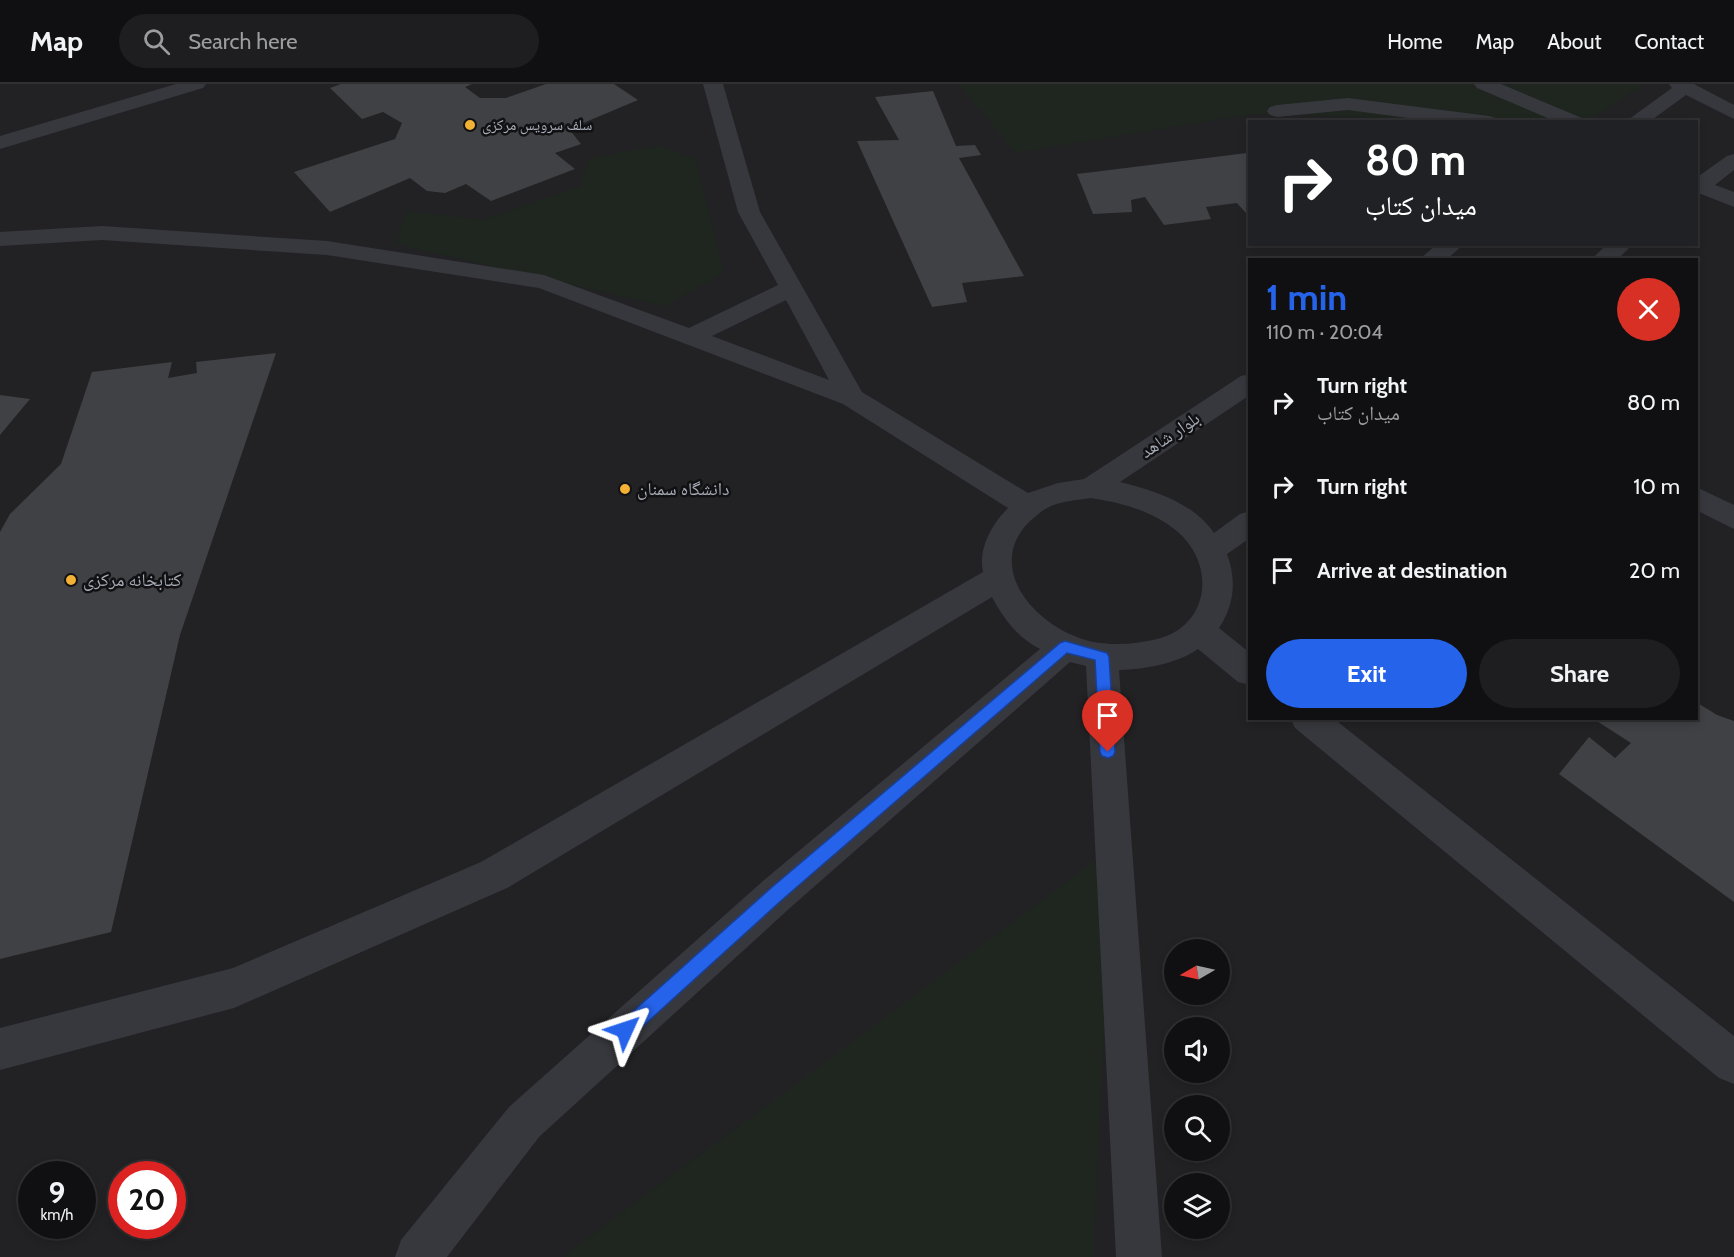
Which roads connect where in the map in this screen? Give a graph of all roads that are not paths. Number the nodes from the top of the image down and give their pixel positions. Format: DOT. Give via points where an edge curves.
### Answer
graph roads {
  1 [pos="196,84"];
  2 [pos="713,84"];
  3 [pos="1484,84"];
  4 [pos="1682,86"];
  5 [pos="1277,111"];
  6 [pos="1734,113"];
  7 [pos="1473,120"];
  8 [pos="1570,120"];
  9 [pos="1638,120"];
  10 [pos="0,143"];
  11 [pos="1732,164"];
  12 [pos="1698,187"];
  13 [pos="1734,200"];
  14 [pos="0,239"];
  15 [pos="1450,246"];
  16 [pos="1620,246"];
  17 [pos="1434,258"];
  18 [pos="1604,258"];
  19 [pos="791,288"];
  20 [pos="690,337"];
  21 [pos="1248,383"];
  22 [pos="852,398"];
  23 [pos="1091,488"];
  24 [pos="1698,498"];
  25 [pos="1028,506"];
  26 [pos="1734,518"];
  27 [pos="1248,523"];
  28 [pos="1210,551"];
  29 [pos="998,578"];
  30 [pos="1199,632"];
  31 [pos="1065,647"];
  32 [pos="1102,657"];
  33 [pos="1248,670"];
  34 [pos="1309,720"];
  35 [pos="0,1049"];
  36 [pos="1734,1063"];
  37 [pos="418,1257"];
  38 [pos="1139,1257"];
  1 -- 10 [label="lane"];
  2 -- 19 [label="lane" via="749,212"];
  3 -- 8 [label="lane"];
  4 -- 6 [label="lane"];
  4 -- 9 [label="lane"];
  5 -- 7 [label="lane" via="1348,104"];
  11 -- 12 [label="lane"];
  12 -- 13 [label="lane"];
  14 -- 20 [label="lane" via="102,233 327,248 544,282"];
  15 -- 17 [label="lane"];
  16 -- 18 [label="lane"];
  19 -- 20 [label="lane"];
  19 -- 22 [label="lane"];
  20 -- 22 [label="lane"];
  21 -- 23 [label="lane, بلوار شاهد"];
  22 -- 25 [label="lane"];
  23 -- 25 [label="lane" via="1057,493"];
  23 -- 28 [label="lane" via="1127,492 1161,505 1190,525"];
  24 -- 26 [label="lane"];
  25 -- 29 [label="lane" via="1006,526 996,552"];
  27 -- 28 [label="lane"];
  28 -- 30 [label="lane" via="1220,580 1216,609"];
  29 -- 31 [label="lane" via="1010,605 1034,629"];
  29 -- 35 [label="lane" via="494,875 234,988"];
  30 -- 32 [label="lane" via="1173,648 1139,657"];
  30 -- 33 [label="lane"];
  31 -- 32 [label="lane"];
  31 -- 37 [label="lane" via="777,894 524,1122"];
  32 -- 38 [label="lane"];
  34 -- 36 [label="lane"];
}
